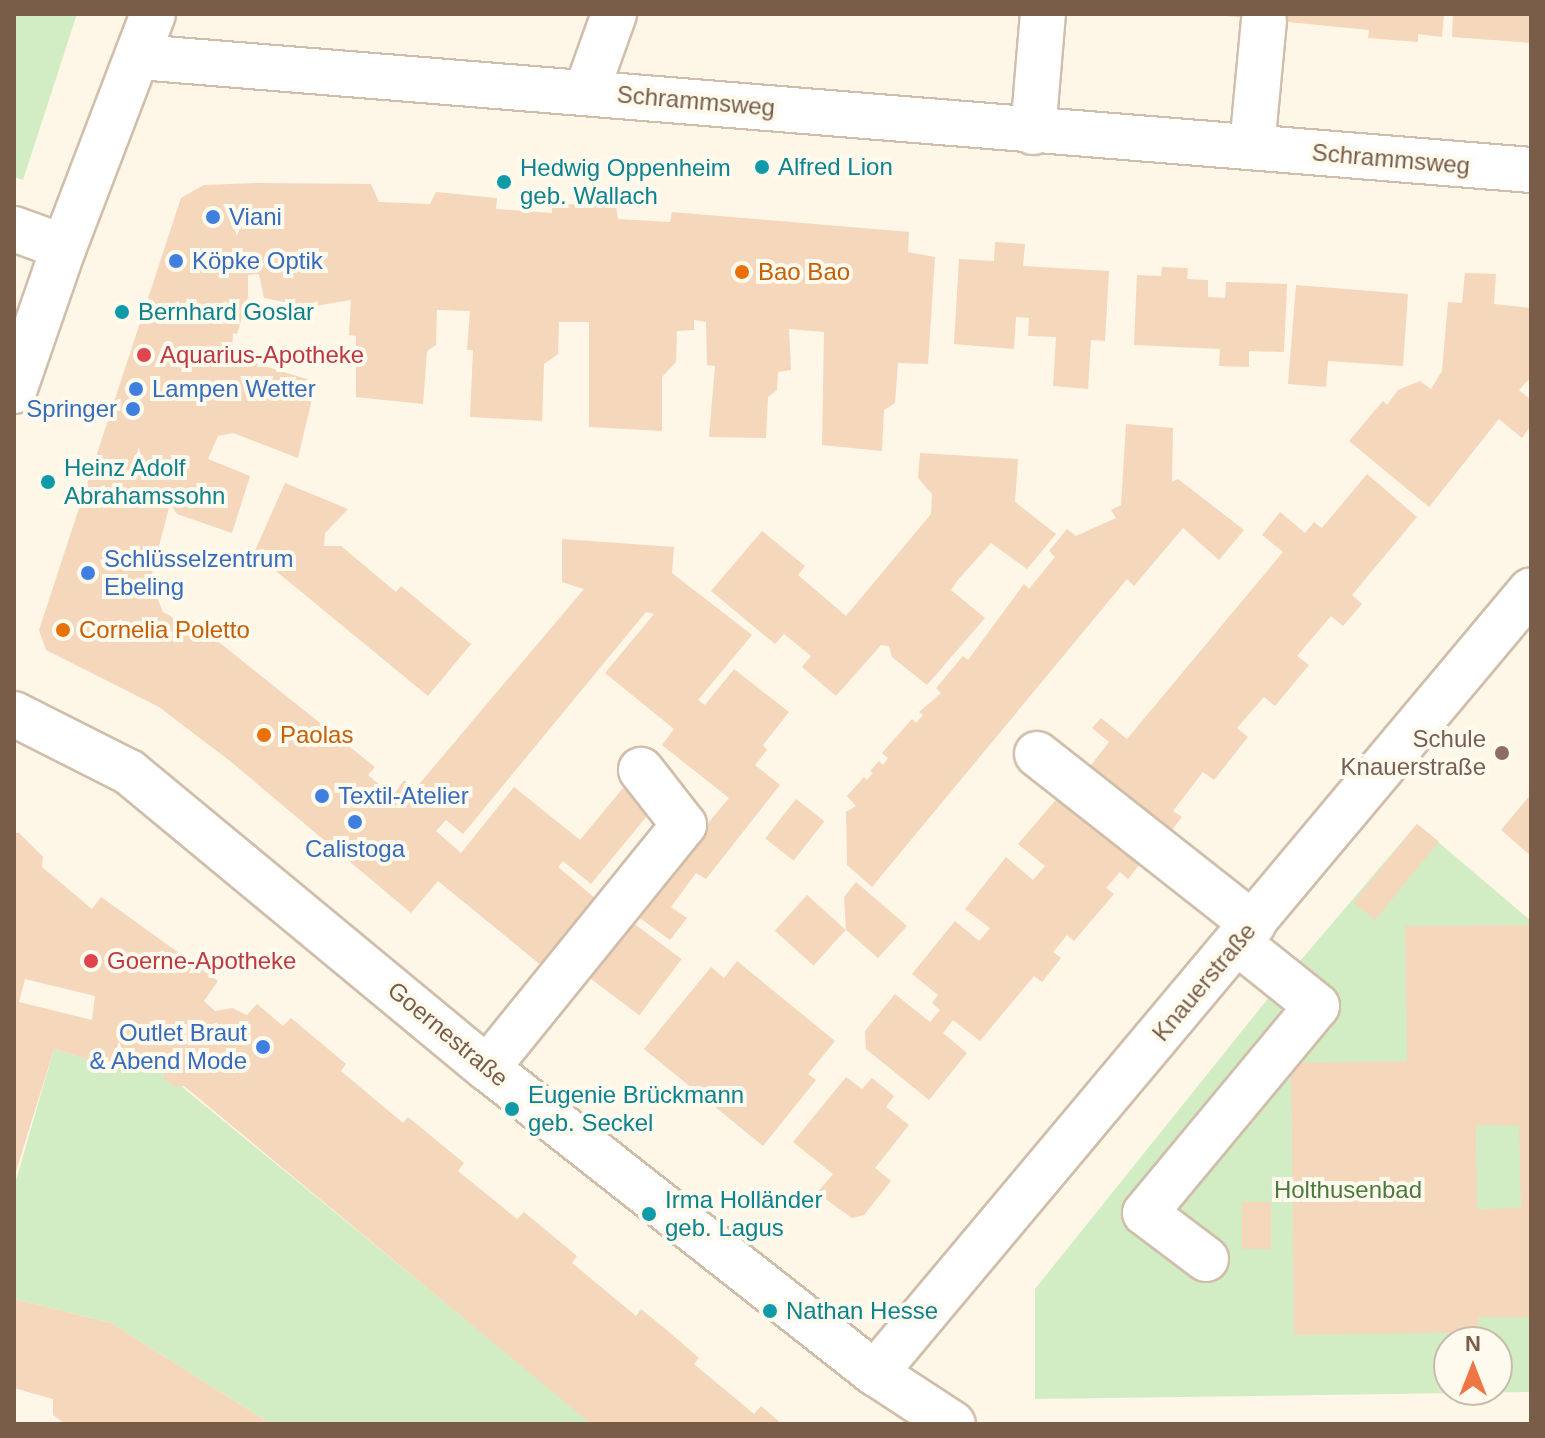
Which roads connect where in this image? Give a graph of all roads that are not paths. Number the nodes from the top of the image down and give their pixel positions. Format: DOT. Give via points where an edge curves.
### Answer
graph roads {
  1 [pos="153,14"];
  2 [pos="614,14"];
  3 [pos="1043,14"];
  4 [pos="1264,21"];
  5 [pos="139,57"];
  6 [pos="587,90"];
  7 [pos="1033,132"];
  8 [pos="1252,147"];
  9 [pos="1531,170"];
  10 [pos="14,229"];
  11 [pos="64,247"];
  12 [pos="14,391"];
  13 [pos="1531,590"];
  14 [pos="14,714"];
  15 [pos="1037,754"];
  16 [pos="641,770"];
  17 [pos="1245,933"];
  18 [pos="487,1068"];
  19 [pos="1206,1259"];
  20 [pos="875,1373"];
  21 [pos="953,1424"];
  1 -- 5 [label="street"];
  2 -- 6 [label="street"];
  3 -- 7 [label="street"];
  4 -- 8 [label="street"];
  5 -- 6 [label="street, Schrammsweg"];
  5 -- 11 [label="street"];
  6 -- 7 [label="street, Schrammsweg"];
  7 -- 8 [label="street, Schrammsweg"];
  8 -- 9 [label="street, Schrammsweg"];
  10 -- 11 [label="street"];
  11 -- 12 [label="street"];
  13 -- 17 [label="street, Knauerstraße"];
  14 -- 18 [label="street, Goernestraße" via="129,772"];
  15 -- 17 [label="street"];
  16 -- 18 [label="street" via="684,825"];
  17 -- 19 [label="street" via="1317,1006 1145,1213"];
  17 -- 20 [label="street, Knauerstraße"];
  18 -- 20 [label="street, Goernestraße"];
  20 -- 21 [label="street, Goernestraße"];
}
